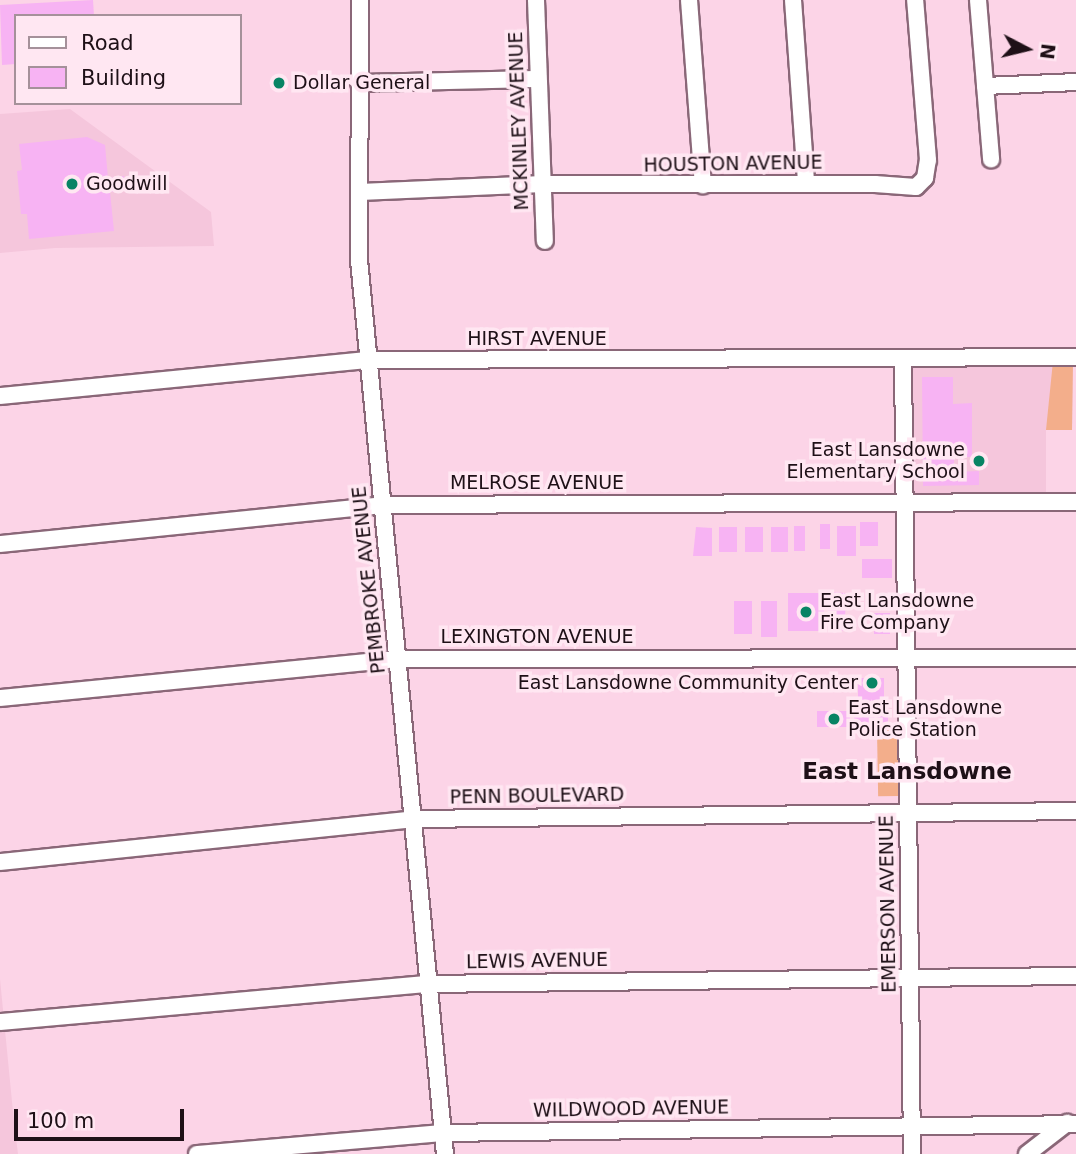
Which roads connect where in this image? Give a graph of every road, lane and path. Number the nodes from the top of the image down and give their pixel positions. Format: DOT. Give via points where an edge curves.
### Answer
graph roads {
  1 [pos="360,0"];
  2 [pos="536,0"];
  3 [pos="689,0"];
  4 [pos="793,0"];
  5 [pos="915,0"];
  6 [pos="978,0"];
  7 [pos="538,79"];
  8 [pos="1076,82"];
  9 [pos="359,83"];
  10 [pos="985,86"];
  11 [pos="991,159"];
  12 [pos="806,183"];
  13 [pos="542,184"];
  14 [pos="703,185"];
  15 [pos="360,192"];
  16 [pos="544,241"];
  17 [pos="1076,357"];
  18 [pos="369,360"];
  19 [pos="903,360"];
  20 [pos="0,397"];
  21 [pos="904,502"];
  22 [pos="1076,502"];
  23 [pos="382,505"];
  24 [pos="0,544"];
  25 [pos="906,658"];
  26 [pos="1076,658"];
  27 [pos="397,659"];
  28 [pos="0,698"];
  29 [pos="908,811"];
  30 [pos="1076,811"];
  31 [pos="414,819"];
  32 [pos="0,862"];
  33 [pos="1076,976"];
  34 [pos="910,978"];
  35 [pos="426,984"];
  36 [pos="0,1022"];
  37 [pos="1073,1122"];
  38 [pos="911,1125"];
  39 [pos="443,1133"];
  40 [pos="1031,1152"];
  41 [pos="197,1154"];
  42 [pos="445,1154"];
  43 [pos="912,1154"];
  1 -- 9 [label="street, PEMBROKE AVENUE"];
  2 -- 7 [label="street, MCKINLEY AVENUE"];
  3 -- 14 [label="street"];
  4 -- 12 [label="street"];
  5 -- 12 [label="street, HOUSTON AVENUE" via="928,160 922,182 910,188"];
  6 -- 10 [label="street"];
  7 -- 9 [label="street"];
  7 -- 13 [label="street, MCKINLEY AVENUE"];
  8 -- 10 [label="street"];
  9 -- 15 [label="street, PEMBROKE AVENUE"];
  10 -- 11 [label="street"];
  12 -- 14 [label="street, HOUSTON AVENUE"];
  13 -- 14 [label="street, HOUSTON AVENUE"];
  13 -- 15 [label="street, HOUSTON AVENUE"];
  13 -- 16 [label="street, MCKINLEY AVENUE"];
  15 -- 18 [label="street, PEMBROKE AVENUE" via="359,260"];
  17 -- 19 [label="street, HIRST AVENUE"];
  18 -- 19 [label="street, HIRST AVENUE"];
  18 -- 20 [label="street, HIRST AVENUE"];
  18 -- 23 [label="street, PEMBROKE AVENUE"];
  19 -- 21 [label="street, EMERSON AVENUE"];
  21 -- 22 [label="street, MELROSE AVENUE"];
  21 -- 23 [label="street, MELROSE AVENUE"];
  21 -- 25 [label="street, EMERSON AVENUE"];
  23 -- 24 [label="street, MELROSE AVENUE"];
  23 -- 27 [label="street, PEMBROKE AVENUE"];
  25 -- 26 [label="street, LEXINGTON AVENUE"];
  25 -- 27 [label="street, LEXINGTON AVENUE"];
  25 -- 29 [label="street, EMERSON AVENUE"];
  27 -- 28 [label="street, LEXINGTON AVENUE"];
  27 -- 31 [label="street, PEMBROKE AVENUE"];
  29 -- 30 [label="street, PENN BOULEVARD"];
  29 -- 31 [label="street, PENN BOULEVARD"];
  29 -- 34 [label="street, EMERSON AVENUE"];
  31 -- 32 [label="street, PENN BOULEVARD"];
  31 -- 35 [label="street, PEMBROKE AVENUE"];
  33 -- 34 [label="street, LEWIS AVENUE"];
  34 -- 35 [label="street, LEWIS AVENUE"];
  34 -- 38 [label="street, EMERSON AVENUE"];
  35 -- 36 [label="street, LEWIS AVENUE"];
  35 -- 39 [label="street, PEMBROKE AVENUE"];
  37 -- 38 [label="street, WILDWOOD AVENUE"];
  37 -- 40 [label="street"];
  38 -- 39 [label="street, WILDWOOD AVENUE"];
  38 -- 43 [label="street, EMERSON AVENUE"];
  39 -- 41 [label="street, WILDWOOD AVENUE"];
  39 -- 42 [label="street, PEMBROKE AVENUE"];
}
